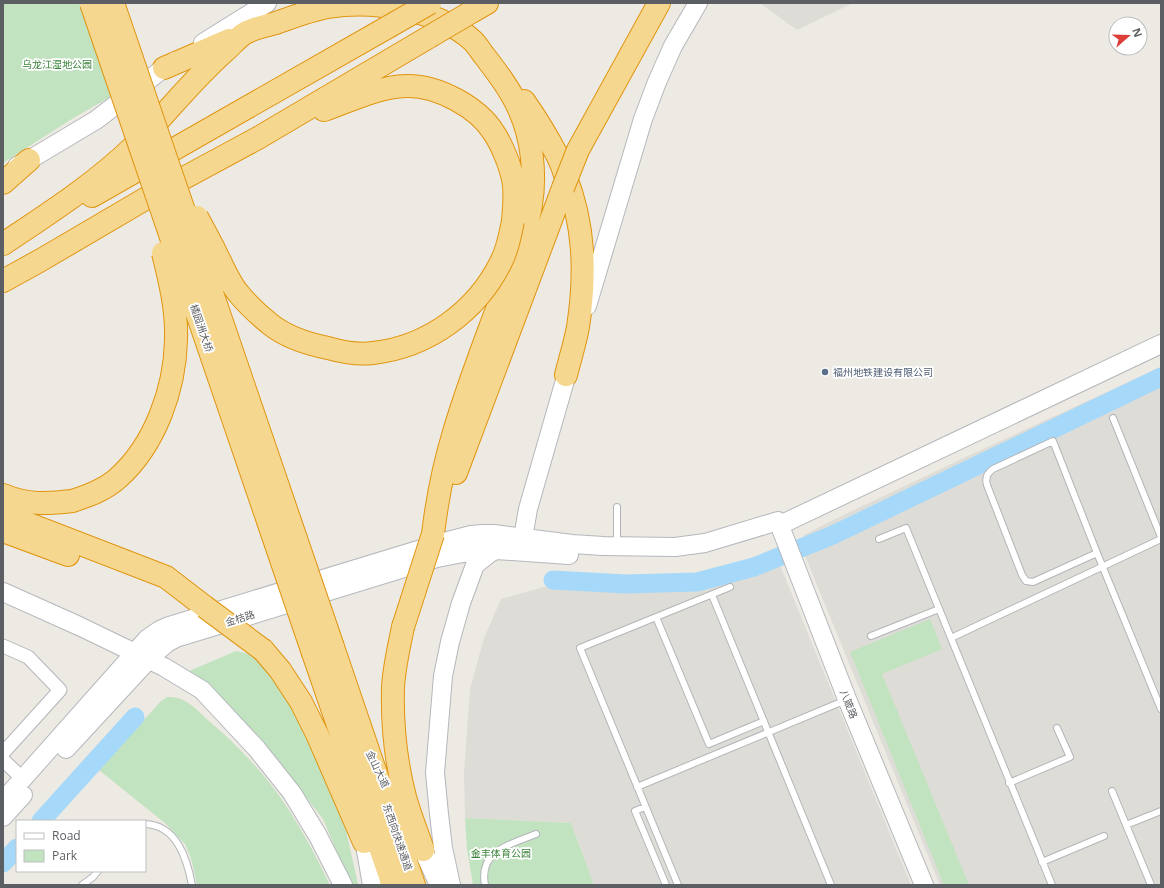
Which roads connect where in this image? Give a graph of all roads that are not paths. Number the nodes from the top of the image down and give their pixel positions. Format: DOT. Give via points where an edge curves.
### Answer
graph roads {
  1 [pos="91,3"];
  2 [pos="113,3"];
  3 [pos="267,3"];
  4 [pos="430,3"];
  5 [pos="641,3"];
  6 [pos="659,3"];
  7 [pos="698,3"];
  8 [pos="480,7"];
  9 [pos="245,34"];
  10 [pos="474,42"];
  11 [pos="164,68"];
  12 [pos="258,138"];
  13 [pos="578,150"];
  14 [pos="29,160"];
  15 [pos="159,170"];
  16 [pos="3,173"];
  17 [pos="3,184"];
  18 [pos="3,244"];
  19 [pos="3,247"];
  20 [pos="41,260"];
  21 [pos="3,281"];
  22 [pos="3,294"];
  23 [pos="1161,344"];
  24 [pos="566,374"];
  25 [pos="1113,418"];
  26 [pos="3,495"];
  27 [pos="617,507"];
  28 [pos="3,514"];
  29 [pos="3,531"];
  30 [pos="433,534"];
  31 [pos="784,536"];
  32 [pos="523,538"];
  33 [pos="1161,538"];
  34 [pos="879,539"];
  35 [pos="618,546"];
  36 [pos="496,550"];
  37 [pos="1097,553"];
  38 [pos="1102,567"];
  39 [pos="730,587"];
  40 [pos="3,592"];
  41 [pos="712,595"];
  42 [pos="205,607"];
  43 [pos="939,609"];
  44 [pos="656,617"];
  45 [pos="872,636"];
  46 [pos="951,638"];
  47 [pos="3,646"];
  48 [pos="323,650"];
  49 [pos="142,657"];
  50 [pos="847,699"];
  51 [pos="1161,709"];
  52 [pos="764,721"];
  53 [pos="1057,728"];
  54 [pos="769,732"];
  55 [pos="357,748"];
  56 [pos="3,753"];
  57 [pos="3,760"];
  58 [pos="23,779"];
  59 [pos="1010,783"];
  60 [pos="637,787"];
  61 [pos="1112,791"];
  62 [pos="3,801"];
  63 [pos="645,807"];
  64 [pos="1161,811"];
  65 [pos="3,817"];
  66 [pos="146,824"];
  67 [pos="1126,825"];
  68 [pos="536,834"];
  69 [pos="1104,836"];
  70 [pos="364,842"];
  71 [pos="423,850"];
  72 [pos="1042,862"];
  73 [pos="97,872"];
  74 [pos="82,885"];
  75 [pos="192,885"];
  76 [pos="343,885"];
  77 [pos="372,885"];
  78 [pos="393,885"];
  79 [pos="414,885"];
  80 [pos="439,885"];
  81 [pos="451,885"];
  82 [pos="485,885"];
  83 [pos="666,885"];
  84 [pos="678,885"];
  85 [pos="831,885"];
  86 [pos="924,885"];
  87 [pos="1052,885"];
  88 [pos="1151,885"];
  1 -- 15 [label="highway, 橘园洲大桥, bridge"];
  2 -- 15 [label="highway, 橘园洲大桥, bridge"];
  3 -- 11 [label="main road"];
  4 -- 19 [label="highway, bridge"];
  5 -- 13 [label="highway" via="612,57"];
  6 -- 13 [label="highway"];
  7 -- 24 [label="main road" via="673,46 643,119"];
  8 -- 12 [label="highway, bridge"];
  9 -- 10 [label="highway" via="309,11 329,6 364,4 430,15"];
  9 -- 11 [label="highway"];
  9 -- 18 [label="highway" via="208,66 136,145 80,191"];
  10 -- 24 [label="highway" via="492,58 540,124 558,157 577,209 582,246 582,294 578,328"];
  10 -- 30 [label="highway" via="520,110 530,144 534,184 531,208 520,246 454,432"];
  11 -- 14 [label="main road" via="96,120"];
  12 -- 15 [label="highway, bridge" via="389,87 424,88 453,98 467,106 494,133 513,178 513,221 502,262 470,307 420,341 372,354 336,350 304,342 271,325 238,293"];
  12 -- 20 [label="highway" via="145,199"];
  13 -- 30 [label="highway, bridge"];
  14 -- 16 [label="main road"];
  14 -- 17 [label="highway"];
  15 -- 26 [label="highway, bridge" via="153,217 169,277 176,339 172,379 159,419 132,464 117,479 88,496 72,501 40,504"];
  15 -- 48 [label="highway, 橘园洲大桥, bridge"];
  20 -- 21 [label="highway"];
  20 -- 22 [label="highway"];
  23 -- 31 [label="main road"];
  24 -- 32 [label="main road" via="528,509"];
  25 -- 33 [label="lane"];
  27 -- 35 [label="lane"];
  28 -- 42 [label="highway" via="166,577"];
  29 -- 42 [label="highway"];
  30 -- 71 [label="highway, bridge" via="403,627 393,687 398,760 406,798"];
  31 -- 35 [label="main road" via="718,540 692,545"];
  31 -- 36 [label="main road, 金桔路" via="679,557 642,558"];
  31 -- 50 [label="main road, 八箴路"];
  32 -- 35 [label="main road"];
  32 -- 36 [label="main road" via="509,547"];
  32 -- 49 [label="main road" via="494,534 462,537 169,626 148,639"];
  33 -- 38 [label="lane"];
  34 -- 43 [label="lane" via="906,528"];
  36 -- 49 [label="main road, 金桔路" via="437,558 176,638 159,650"];
  36 -- 81 [label="main road" via="481,560 472,572 450,642 443,676 436,773 443,848"];
  37 -- 37 [label="lane" via="1053,441 993,469 988,474 987,485 1026,581 1033,582"];
  37 -- 38 [label="lane"];
  38 -- 46 [label="lane"];
  38 -- 51 [label="lane"];
  39 -- 41 [label="lane"];
  40 -- 49 [label="main road"];
  41 -- 44 [label="lane"];
  41 -- 52 [label="lane"];
  42 -- 70 [label="highway, bridge" via="263,650 302,702"];
  43 -- 45 [label="lane"];
  43 -- 46 [label="lane"];
  44 -- 52 [label="lane" via="709,744"];
  44 -- 60 [label="lane" via="580,648"];
  46 -- 59 [label="lane"];
  47 -- 56 [label="street" via="28,657 60,690"];
  48 -- 55 [label="highway, 金山大道"];
  49 -- 58 [label="main road"];
  49 -- 65 [label="main road, 金桔路"];
  49 -- 76 [label="main road" via="202,690 257,748 292,793"];
  50 -- 54 [label="lane"];
  50 -- 86 [label="main road, 八箴路"];
  52 -- 54 [label="lane"];
  53 -- 59 [label="lane" via="1070,757"];
  54 -- 60 [label="lane"];
  54 -- 85 [label="lane"];
  55 -- 70 [label="main road, 金山大道" via="355,786"];
  55 -- 71 [label="main road, 金山大道" via="379,775"];
  55 -- 78 [label="highway, 东西向快速通道"];
  55 -- 79 [label="highway, 东西向快速通道"];
  57 -- 58 [label="street"];
  58 -- 62 [label="main road"];
  59 -- 72 [label="lane"];
  60 -- 63 [label="lane"];
  61 -- 67 [label="lane"];
  63 -- 83 [label="lane" via="635,811"];
  63 -- 84 [label="lane"];
  64 -- 67 [label="lane"];
  66 -- 75 [label="lane" via="163,829 179,844"];
  67 -- 88 [label="lane"];
  68 -- 82 [label="lane" via="504,847 490,857 485,868"];
  69 -- 72 [label="lane"];
  70 -- 77 [label="main road, 金山大道"];
  71 -- 80 [label="main road, 金山大道"];
  72 -- 87 [label="lane"];
  73 -- 74 [label="lane"];
}
